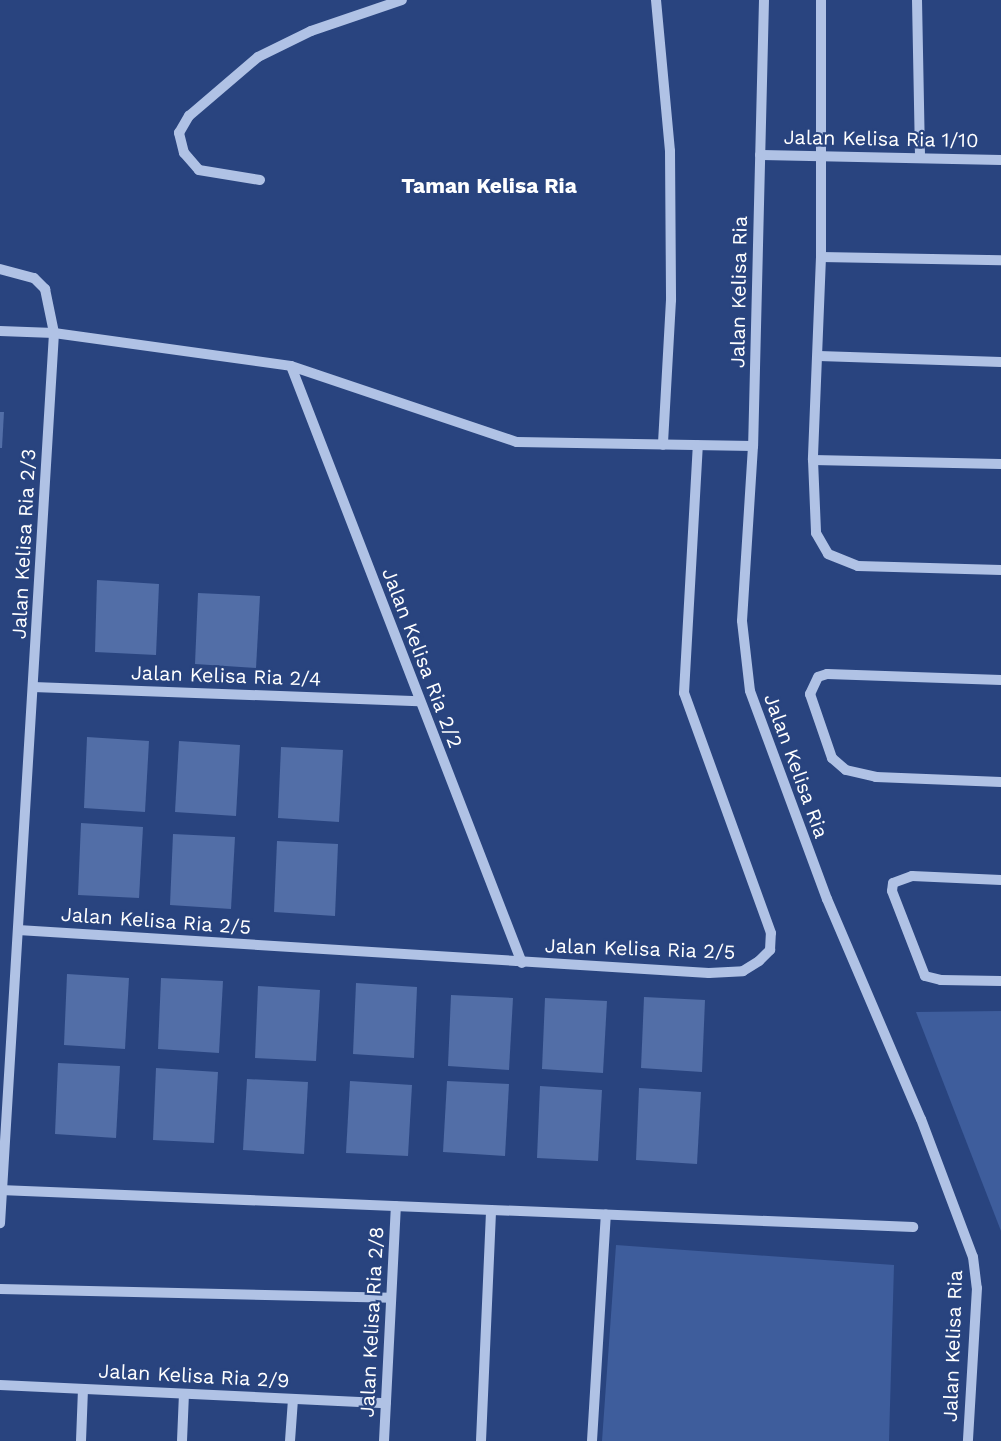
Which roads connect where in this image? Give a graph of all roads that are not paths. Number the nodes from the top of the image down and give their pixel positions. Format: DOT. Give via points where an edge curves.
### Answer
graph roads {
  1 [pos="402,0"];
  2 [pos="656,0"];
  3 [pos="764,0"];
  4 [pos="821,0"];
  5 [pos="917,0"];
  6 [pos="760,155"];
  7 [pos="820,156"];
  8 [pos="920,158"];
  9 [pos="1001,160"];
  10 [pos="260,180"];
  11 [pos="821,257"];
  12 [pos="1001,260"];
  13 [pos="0,269"];
  14 [pos="0,331"];
  15 [pos="54,333"];
  16 [pos="819,356"];
  17 [pos="1001,362"];
  18 [pos="291,366"];
  19 [pos="663,445"];
  20 [pos="698,445"];
  21 [pos="753,446"];
  22 [pos="813,460"];
  23 [pos="1001,464"];
  24 [pos="1001,570"];
  25 [pos="1001,680"];
  26 [pos="33,687"];
  27 [pos="419,701"];
  28 [pos="1001,782"];
  29 [pos="1001,880"];
  30 [pos="18,930"];
  31 [pos="522,963"];
  32 [pos="1001,981"];
  33 [pos="1,1190"];
  34 [pos="396,1206"];
  35 [pos="491,1210"];
  36 [pos="606,1214"];
  37 [pos="0,1223"];
  38 [pos="913,1227"];
  39 [pos="0,1289"];
  40 [pos="391,1298"];
  41 [pos="0,1386"];
  42 [pos="83,1389"];
  43 [pos="184,1394"];
  44 [pos="293,1399"];
  45 [pos="386,1403"];
  46 [pos="81,1441"];
  47 [pos="182,1441"];
  48 [pos="290,1441"];
  49 [pos="384,1441"];
  50 [pos="481,1441"];
  51 [pos="592,1441"];
  52 [pos="968,1441"];
  1 -- 10 [label="street" via="311,32 258,57 189,116 179,133 184,153 200,170"];
  2 -- 19 [label="street" via="670,152 671,300"];
  3 -- 6 [label="street, Jalan Kelisa Ria"];
  4 -- 7 [label="street"];
  5 -- 8 [label="street"];
  6 -- 7 [label="street, Jalan Kelisa Ria 1/10"];
  6 -- 21 [label="street, Jalan Kelisa Ria"];
  7 -- 8 [label="street, Jalan Kelisa Ria 1/10"];
  7 -- 11 [label="street"];
  8 -- 9 [label="street, Jalan Kelisa Ria 1/10"];
  11 -- 12 [label="street"];
  11 -- 16 [label="street"];
  13 -- 15 [label="street, Jalan Kelisa Ria 2/3" via="34,278 45,289"];
  14 -- 15 [label="street"];
  15 -- 18 [label="street"];
  15 -- 26 [label="street, Jalan Kelisa Ria 2/3"];
  16 -- 17 [label="street"];
  16 -- 22 [label="street"];
  18 -- 19 [label="street" via="517,442"];
  18 -- 27 [label="street, Jalan Kelisa Ria 2/2"];
  19 -- 20 [label="street"];
  20 -- 21 [label="street"];
  20 -- 31 [label="street, Jalan Kelisa Ria 2/5" via="684,693 771,933 770,950 743,971 731,972"];
  21 -- 52 [label="street, Jalan Kelisa Ria" via="742,621 750,691 823,888 921,1119 973,1257 977,1288"];
  22 -- 23 [label="street"];
  22 -- 24 [label="street" via="814,518 820,545 839,560 858,566"];
  25 -- 28 [label="street" via="818,677 811,685 813,709 832,758 846,770 876,777"];
  26 -- 27 [label="street, Jalan Kelisa Ria 2/4"];
  26 -- 30 [label="street, Jalan Kelisa Ria 2/3"];
  27 -- 31 [label="street, Jalan Kelisa Ria 2/2"];
  29 -- 32 [label="street" via="912,876 893,883 897,911 922,970 931,979"];
  30 -- 31 [label="street, Jalan Kelisa Ria 2/5"];
  30 -- 33 [label="street, Jalan Kelisa Ria 2/3"];
  33 -- 34 [label="street"];
  33 -- 37 [label="street, Jalan Kelisa Ria 2/3"];
  34 -- 35 [label="street"];
  34 -- 40 [label="street, Jalan Kelisa Ria 2/8"];
  35 -- 36 [label="street"];
  35 -- 50 [label="street"];
  36 -- 38 [label="street"];
  36 -- 51 [label="street"];
  39 -- 40 [label="street"];
  40 -- 45 [label="street, Jalan Kelisa Ria 2/8"];
  41 -- 42 [label="street, Jalan Kelisa Ria 2/9"];
  42 -- 43 [label="street, Jalan Kelisa Ria 2/9"];
  42 -- 46 [label="street"];
  43 -- 44 [label="street, Jalan Kelisa Ria 2/9"];
  43 -- 47 [label="street"];
  44 -- 45 [label="street, Jalan Kelisa Ria 2/9"];
  44 -- 48 [label="street"];
  45 -- 49 [label="street, Jalan Kelisa Ria 2/8"];
}
